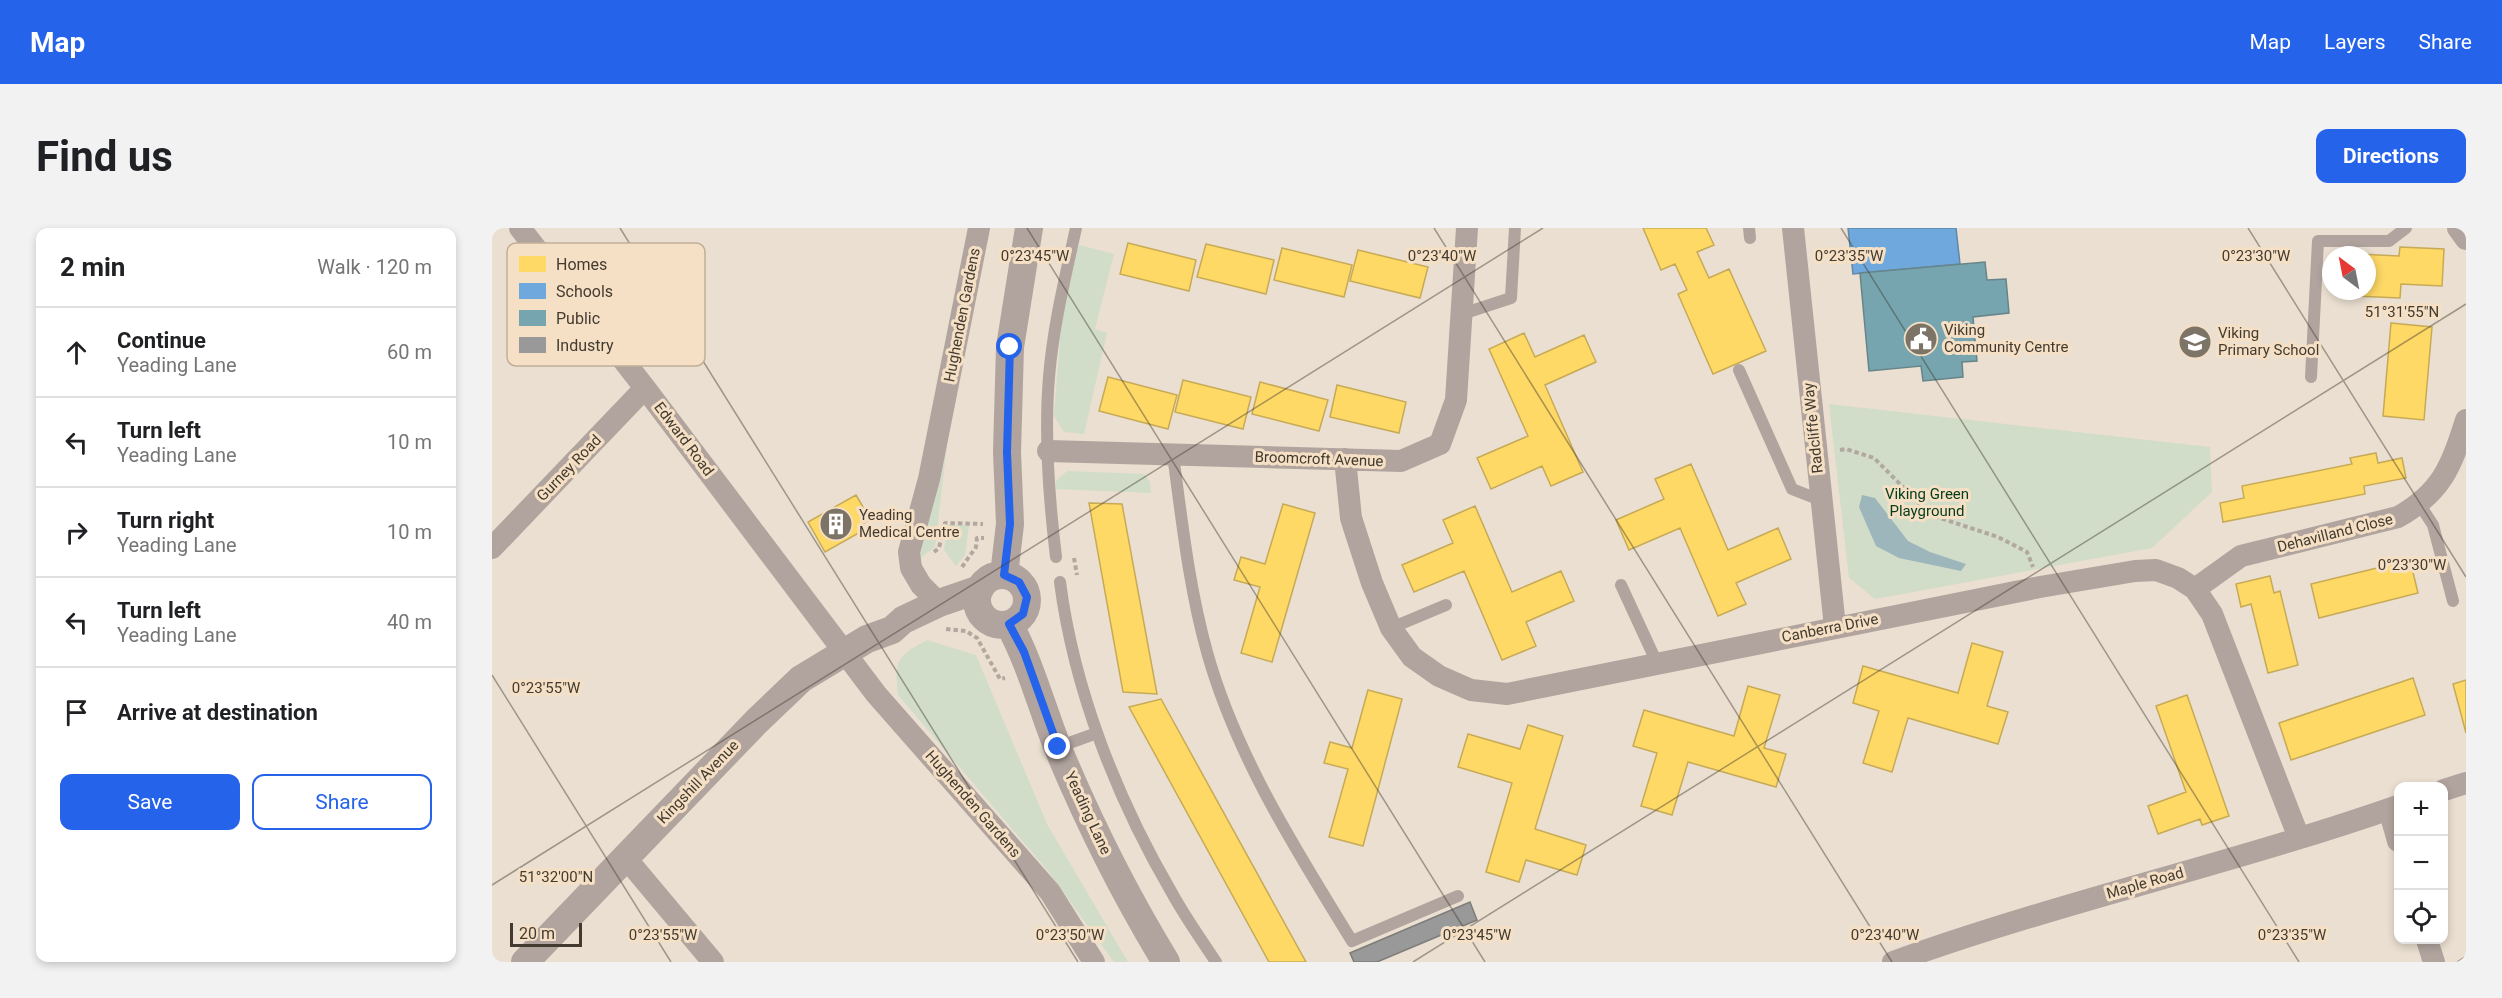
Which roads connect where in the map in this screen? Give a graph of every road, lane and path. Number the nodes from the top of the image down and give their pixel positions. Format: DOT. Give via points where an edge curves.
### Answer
graph roads {
  1 [pos="520,228"];
  2 [pos="979,228"];
  3 [pos="1029,228"];
  4 [pos="1076,228"];
  5 [pos="1467,228"];
  6 [pos="1515,228"];
  7 [pos="1793,228"];
  8 [pos="2406,228"];
  9 [pos="2458,228"];
  10 [pos="2466,239"];
  11 [pos="532,243"];
  12 [pos="1462,314"];
  13 [pos="628,366"];
  14 [pos="1739,370"];
  15 [pos="2311,377"];
  16 [pos="645,388"];
  17 [pos="2466,420"];
  18 [pos="1048,451"];
  19 [pos="1815,454"];
  20 [pos="1173,455"];
  21 [pos="1345,459"];
  22 [pos="1820,500"];
  23 [pos="2420,505"];
  24 [pos="983,524"];
  25 [pos="492,548"];
  26 [pos="1056,557"];
  27 [pos="912,570"];
  28 [pos="1060,582"];
  29 [pos="1621,585"];
  30 [pos="2040,587"];
  31 [pos="2195,589"];
  32 [pos="988,592"];
  33 [pos="2454,601"];
  34 [pos="1446,605"];
  35 [pos="939,616"];
  36 [pos="1009,624"];
  37 [pos="1834,627"];
  38 [pos="1391,628"];
  39 [pos="892,630"];
  40 [pos="844,651"];
  41 [pos="1657,663"];
  42 [pos="1008,677"];
  43 [pos="1096,733"];
  44 [pos="1058,747"];
  45 [pos="2466,783"];
  46 [pos="2448,789"];
  47 [pos="2394,808"];
  48 [pos="2299,838"];
  49 [pos="625,857"];
  50 [pos="1458,896"];
  51 [pos="2429,944"];
  52 [pos="525,962"];
  53 [pos="713,962"];
  54 [pos="1094,962"];
  55 [pos="1167,962"];
  56 [pos="1216,962"];
  57 [pos="1893,962"];
  58 [pos="2434,962"];
  1 -- 11 [label="street, Edward Road"];
  2 -- 27 [label="street, Hughenden Gardens" via="929,479 909,552"];
  3 -- 32 [label="street" via="1010,347 1010,524"];
  4 -- 18 [label="lane" via="1056,315 1049,379"];
  5 -- 12 [label="street, Broomcroft Avenue"];
  6 -- 12 [label="lane" via="1511,298"];
  7 -- 19 [label="street, Radcliffe Way"];
  8 -- 15 [label="lane" via="2390,241 2318,241"];
  9 -- 10 [label="street"];
  12 -- 21 [label="street, Broomcroft Avenue" via="1456,400 1440,444 1401,462"];
  13 -- 16 [label="street, Edward Road"];
  14 -- 22 [label="lane" via="1792,489"];
  16 -- 25 [label="street, Gurney Road"];
  16 -- 40 [label="street, Edward Road"];
  17 -- 23 [label="street, Dehavilland Close" via="2454,459"];
  18 -- 20 [label="street, Broomcroft Avenue"];
  18 -- 26 [label="lane"];
  19 -- 22 [label="street, Radcliffe Way"];
  19 -- 30 [label="path" via="1846,449 1875,458 1931,515 1998,537 2027,552"];
  20 -- 21 [label="street, Broomcroft Avenue"];
  20 -- 50 [label="lane" via="1192,594 1232,724 1287,833 1352,941"];
  21 -- 38 [label="street, Canberra Drive" via="1351,518"];
  22 -- 37 [label="street, Radcliffe Way"];
  23 -- 31 [label="street, Dehavilland Close" via="2398,518 2241,556"];
  23 -- 33 [label="lane" via="2433,525"];
  24 -- 27 [label="path" via="945,523 939,548"];
  27 -- 35 [label="street"];
  28 -- 43 [label="lane"];
  29 -- 41 [label="lane"];
  30 -- 31 [label="street, Canberra Drive" via="2156,570"];
  30 -- 37 [label="street, Canberra Drive"];
  31 -- 48 [label="street, Canberra Drive" via="2212,614"];
  32 -- 35 [label="street, Kingshill Avenue"];
  32 -- 36 [label="street" via="993,623"];
  32 -- 36 [label="street" via="1019,582 1027,597 1023,614"];
  32 -- 39 [label="street, Kingshill Avenue" via="905,632"];
  34 -- 38 [label="lane"];
  35 -- 39 [label="street, Kingshill Avenue" via="903,620"];
  35 -- 42 [label="path" via="977,638 1000,679"];
  36 -- 44 [label="street, Yeading Lane" via="1024,652"];
  37 -- 41 [label="street, Canberra Drive"];
  38 -- 41 [label="street, Canberra Drive" via="1412,657 1439,676 1471,690 1507,694"];
  39 -- 40 [label="street, Kingshill Avenue"];
  40 -- 49 [label="street, Kingshill Avenue" via="787,692"];
  40 -- 54 [label="street, Hughenden Gardens" via="876,694 1050,892"];
  43 -- 44 [label="lane"];
  43 -- 56 [label="lane" via="1171,893"];
  44 -- 55 [label="street, Yeading Lane" via="1136,911"];
  45 -- 46 [label="street"];
  47 -- 48 [label="street, Maple Road"];
  48 -- 57 [label="street, Maple Road" via="1976,932"];
  49 -- 52 [label="street, Kingshill Avenue"];
  49 -- 53 [label="street"];
  51 -- 58 [label="street"];
}
